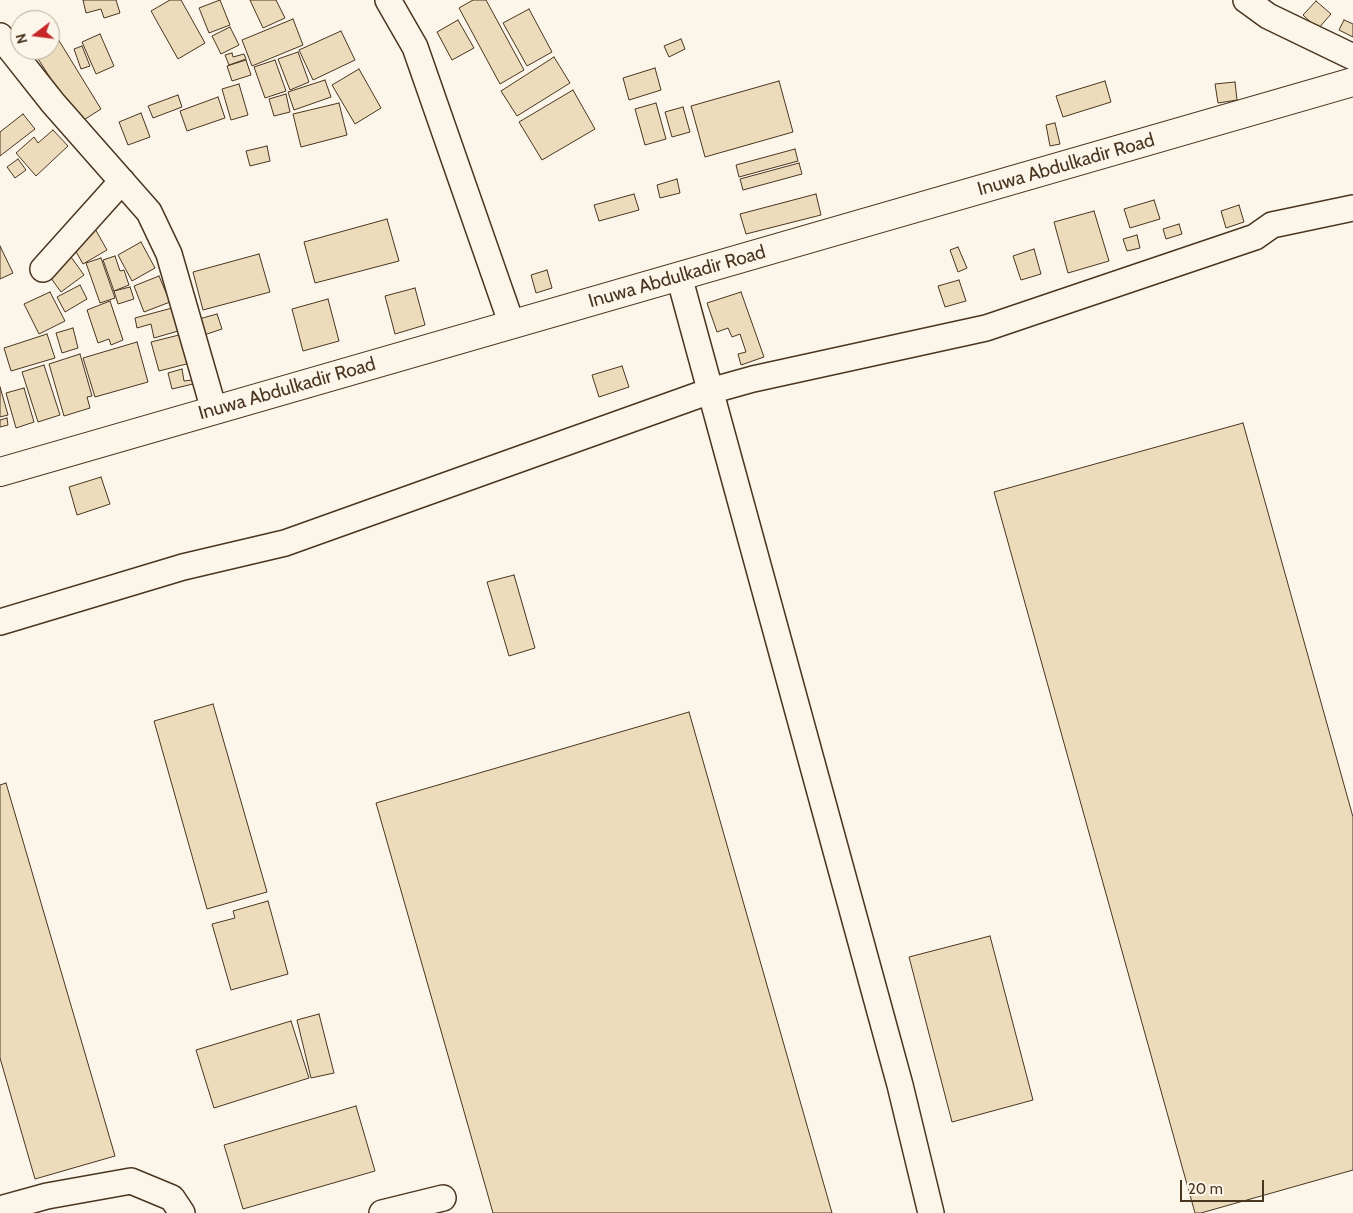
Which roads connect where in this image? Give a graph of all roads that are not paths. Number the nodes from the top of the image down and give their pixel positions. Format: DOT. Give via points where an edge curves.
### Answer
graph roads {
  1 [pos="388,0"];
  2 [pos="1246,0"];
  3 [pos="0,36"];
  4 [pos="1353,57"];
  5 [pos="1353,82"];
  6 [pos="122,181"];
  7 [pos="1353,208"];
  8 [pos="43,269"];
  9 [pos="679,276"];
  10 [pos="512,325"];
  11 [pos="710,391"];
  12 [pos="214,410"];
  13 [pos="0,472"];
  14 [pos="0,622"];
  15 [pos="443,1198"];
  16 [pos="0,1209"];
  17 [pos="182,1213"];
  18 [pos="382,1213"];
  19 [pos="932,1213"];
  1 -- 10 [label="street" via="415,47"];
  2 -- 4 [label="street" via="1268,16"];
  3 -- 6 [label="street" via="53,103"];
  5 -- 9 [label="main road, Inuwa Abdulkadir Road"];
  6 -- 8 [label="street"];
  6 -- 12 [label="street" via="149,212 169,254"];
  7 -- 11 [label="street" via="1272,225 1255,237 986,328"];
  9 -- 10 [label="main road, Inuwa Abdulkadir Road"];
  9 -- 11 [label="street"];
  10 -- 12 [label="main road, Inuwa Abdulkadir Road"];
  11 -- 14 [label="street" via="285,543 183,567"];
  11 -- 19 [label="street"];
  12 -- 13 [label="main road, Inuwa Abdulkadir Road"];
  15 -- 18 [label="street"];
  16 -- 17 [label="street" via="47,1196 131,1181 172,1198"];
}
